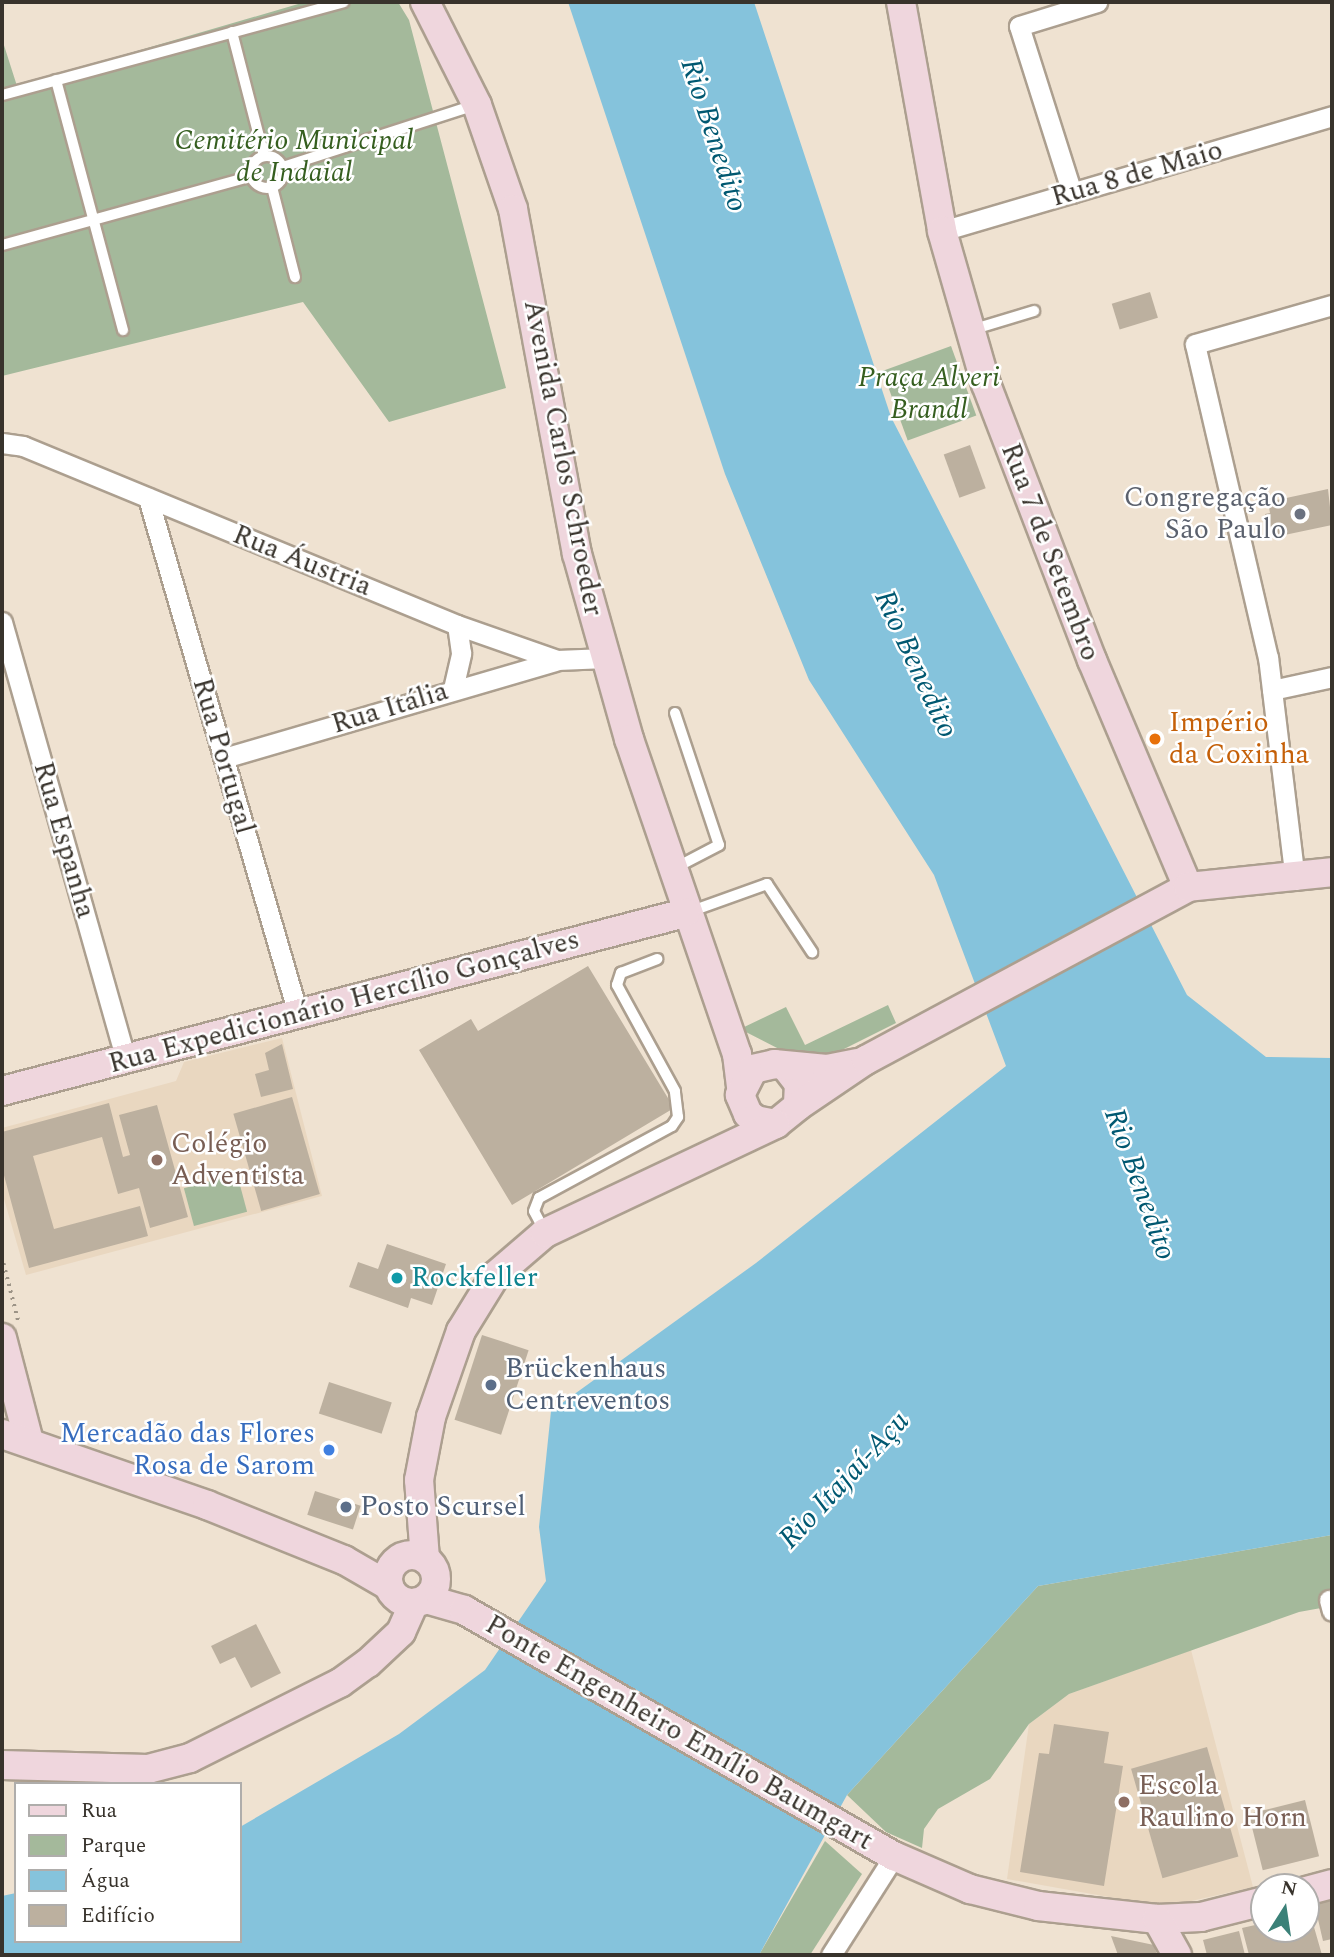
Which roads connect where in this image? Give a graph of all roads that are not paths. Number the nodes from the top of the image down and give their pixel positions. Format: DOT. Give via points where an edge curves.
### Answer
graph roads {
  1 [pos="344,2"];
  2 [pos="425,2"];
  3 [pos="901,2"];
  4 [pos="1097,2"];
  5 [pos="232,32"];
  6 [pos="56,80"];
  7 [pos="2,94"];
  8 [pos="477,105"];
  9 [pos="1332,116"];
  10 [pos="264,156"];
  11 [pos="283,167"];
  12 [pos="252,176"];
  13 [pos="272,187"];
  14 [pos="1072,193"];
  15 [pos="96,220"];
  16 [pos="942,231"];
  17 [pos="2,245"];
  18 [pos="295,277"];
  19 [pos="1332,304"];
  20 [pos="1034,311"];
  21 [pos="123,330"];
  22 [pos="969,330"];
  23 [pos="2,443"];
  24 [pos="148,498"];
  25 [pos="2,622"];
  26 [pos="457,625"];
  27 [pos="606,658"];
  28 [pos="557,660"];
  29 [pos="1332,677"];
  30 [pos="453,690"];
  31 [pos="1272,690"];
  32 [pos="675,713"];
  33 [pos="224,758"];
  34 [pos="672,870"];
  35 [pos="1332,872"];
  36 [pos="1295,880"];
  37 [pos="1188,887"];
  38 [pos="685,913"];
  39 [pos="813,952"];
  40 [pos="657,959"];
  41 [pos="298,1014"];
  42 [pos="732,1038"];
  43 [pos="127,1059"];
  44 [pos="866,1060"];
  45 [pos="779,1065"];
  46 [pos="741,1090"];
  47 [pos="2,1091"];
  48 [pos="798,1106"];
  49 [pos="776,1124"];
  50 [pos="692,1162"];
  51 [pos="545,1233"];
  52 [pos="2,1338"];
  53 [pos="6,1374"];
  54 [pos="2,1434"];
  55 [pos="29,1442"];
  56 [pos="413,1578"];
  57 [pos="2,1765"];
  58 [pos="894,1856"];
  59 [pos="1250,1905"];
  60 [pos="1201,1917"];
  61 [pos="1157,1919"];
  62 [pos="837,1952"];
  63 [pos="1177,1955"];
  64 [pos="1187,1955"];
  1 -- 5 [label="lane"];
  2 -- 8 [label="main road, Avenida Carlos Schroeder"];
  3 -- 16 [label="main road, Rua 7 de Setembro"];
  4 -- 14 [label="street" via="1019,26"];
  5 -- 6 [label="lane"];
  5 -- 10 [label="lane"];
  6 -- 7 [label="lane"];
  6 -- 15 [label="lane"];
  8 -- 11 [label="lane"];
  8 -- 27 [label="main road, Avenida Carlos Schroeder" via="521,239 563,484"];
  9 -- 14 [label="street, Rua 8 de Maio"];
  10 -- 11 [label="lane" via="277,159"];
  10 -- 12 [label="lane" via="252,166"];
  11 -- 13 [label="lane" via="283,177"];
  12 -- 13 [label="lane" via="262,187"];
  12 -- 15 [label="lane"];
  13 -- 18 [label="lane"];
  14 -- 16 [label="street, Rua 8 de Maio"];
  15 -- 17 [label="lane"];
  15 -- 21 [label="lane"];
  16 -- 22 [label="main road, Rua 7 de Setembro"];
  19 -- 31 [label="street" via="1195,344"];
  20 -- 22 [label="lane"];
  22 -- 37 [label="main road, Rua 7 de Setembro" via="1018,474"];
  23 -- 24 [label="street, Rua Áustria" via="23,446"];
  24 -- 26 [label="street, Rua Áustria"];
  24 -- 33 [label="street, Rua Portugal"];
  25 -- 43 [label="street, Rua Espanha"];
  26 -- 28 [label="street, Rua Áustria"];
  26 -- 30 [label="street" via="461,653"];
  27 -- 28 [label="street, Rua Áustria"];
  27 -- 34 [label="main road, Avenida Carlos Schroeder"];
  28 -- 30 [label="street, Rua Itália"];
  29 -- 31 [label="street"];
  30 -- 33 [label="street, Rua Itália"];
  31 -- 36 [label="street"];
  32 -- 34 [label="lane" via="719,845"];
  33 -- 41 [label="street, Rua Portugal"];
  34 -- 38 [label="main road, Avenida Carlos Schroeder"];
  35 -- 36 [label="main road"];
  36 -- 37 [label="main road"];
  37 -- 44 [label="main road"];
  38 -- 39 [label="lane" via="767,884"];
  38 -- 41 [label="main road, Rua Expedicionário Hercílio Gonçalves"];
  38 -- 42 [label="main road, Avenida Carlos Schroeder"];
  40 -- 51 [label="lane" via="621,973 617,985 675,1091 678,1117 672,1126 536,1201 534,1211"];
  41 -- 43 [label="main road, Rua Expedicionário Hercílio Gonçalves"];
  42 -- 45 [label="main road" via="744,1051"];
  42 -- 46 [label="main road, Avenida Carlos Schroeder"];
  43 -- 47 [label="main road, Rua Expedicionário Hercílio Gonçalves"];
  44 -- 45 [label="main road" via="827,1069"];
  44 -- 48 [label="main road"];
  45 -- 46 [label="main road" via="753,1069"];
  45 -- 48 [label="main road" via="799,1084"];
  46 -- 49 [label="main road" via="748,1114"];
  46 -- 50 [label="main road" via="723,1133"];
  48 -- 49 [label="main road"];
  49 -- 50 [label="main road"];
  50 -- 51 [label="main road"];
  51 -- 56 [label="main road" via="495,1276 461,1331 422,1454"];
  52 -- 53 [label="main road"];
  53 -- 55 [label="main road"];
  54 -- 55 [label="main road, Ponte Engenheiro Emílio Baumgart"];
  55 -- 56 [label="main road, Ponte Engenheiro Emílio Baumgart" via="344,1560"];
  56 -- 57 [label="main road" via="401,1632 369,1663 340,1683 190,1758 148,1769"];
  56 -- 58 [label="main road, Ponte Engenheiro Emílio Baumgart"];
  58 -- 61 [label="main road, Ponte Engenheiro Emílio Baumgart" via="999,1899"];
  58 -- 62 [label="street"];
  59 -- 60 [label="main road, Ponte Engenheiro Emílio Baumgart"];
  60 -- 61 [label="main road, Ponte Engenheiro Emílio Baumgart"];
  60 -- 64 [label="main road"];
  61 -- 63 [label="main road"];
}
